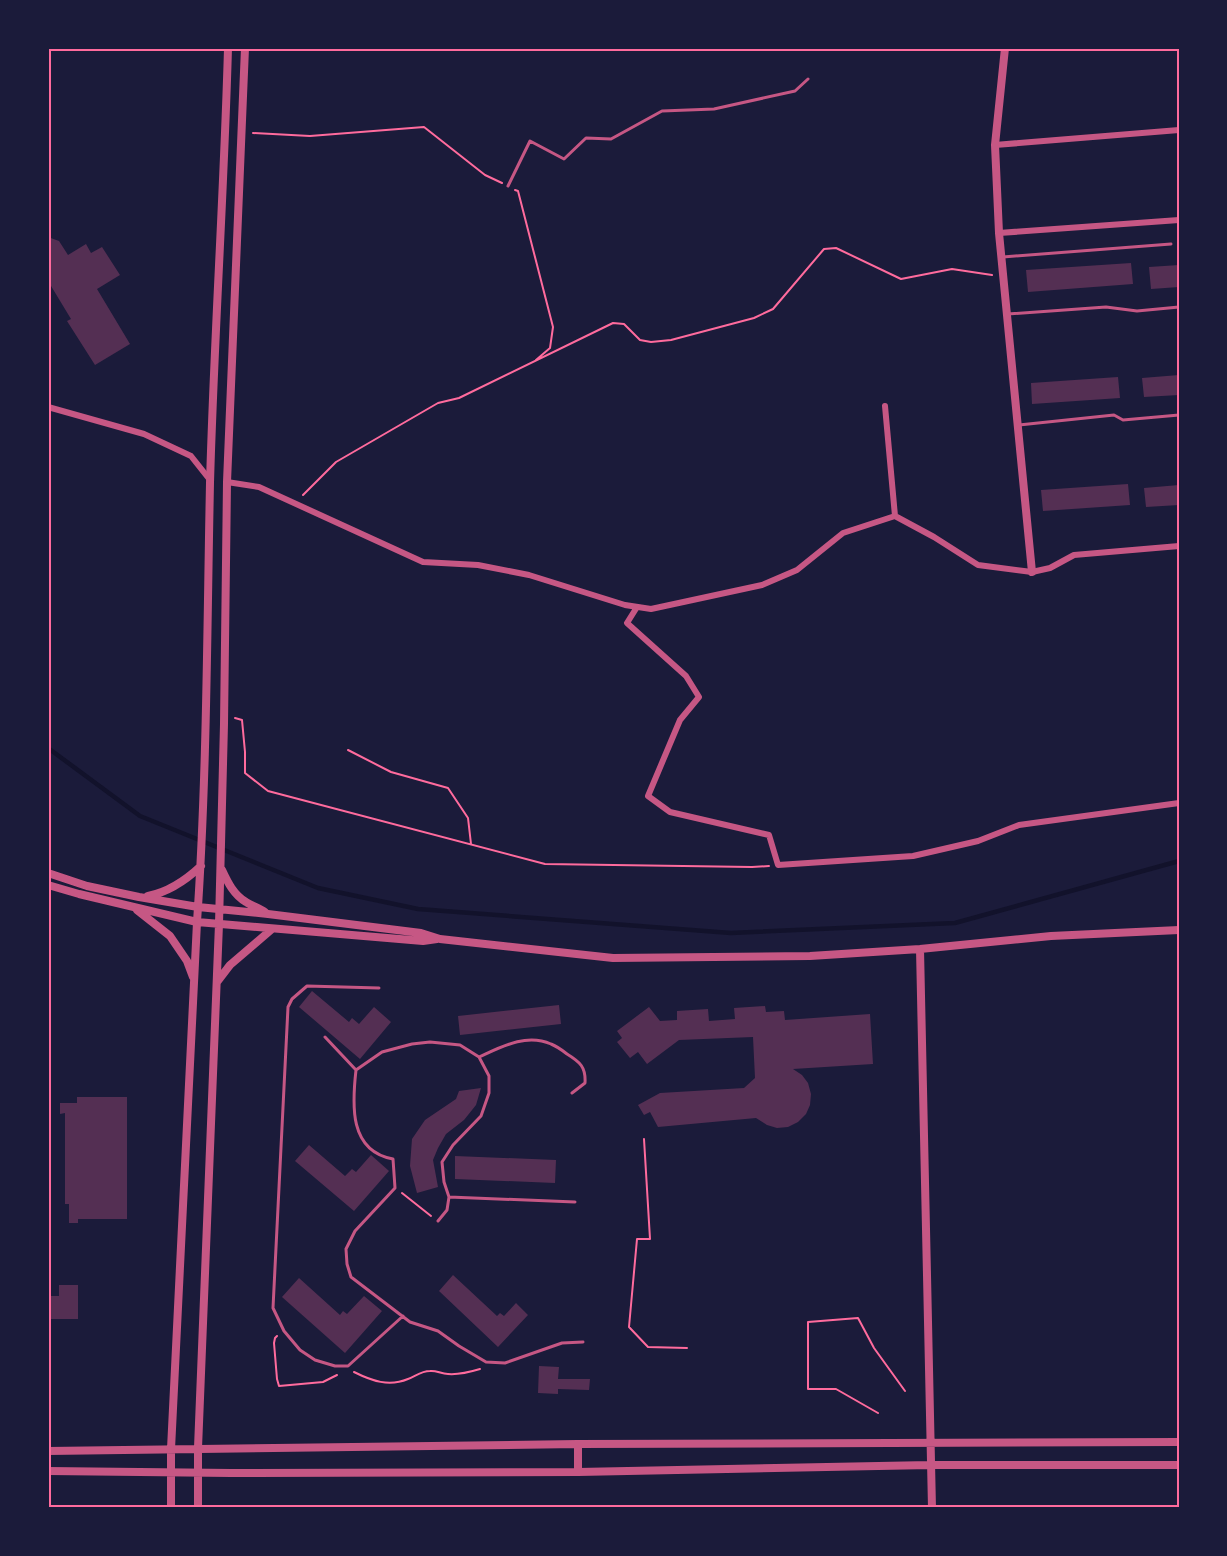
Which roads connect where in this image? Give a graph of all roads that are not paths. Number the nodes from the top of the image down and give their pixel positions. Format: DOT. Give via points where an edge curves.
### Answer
graph roads {
  1 [pos="228,48"];
  2 [pos="245,48"];
  3 [pos="1005,48"];
  4 [pos="808,79"];
  5 [pos="1179,130"];
  6 [pos="994,145"];
  7 [pos="508,186"];
  8 [pos="1179,220"];
  9 [pos="999,233"];
  10 [pos="1170,244"];
  11 [pos="1001,257"];
  12 [pos="1179,307"];
  13 [pos="1007,314"];
  14 [pos="885,406"];
  15 [pos="48,407"];
  16 [pos="1179,414"];
  17 [pos="1018,425"];
  18 [pos="210,481"];
  19 [pos="227,482"];
  20 [pos="895,516"];
  21 [pos="1179,546"];
  22 [pos="1032,572"];
  23 [pos="638,607"];
  24 [pos="1179,803"];
  25 [pos="201,866"];
  26 [pos="221,867"];
  27 [pos="48,873"];
  28 [pos="48,885"];
  29 [pos="140,897"];
  30 [pos="198,907"];
  31 [pos="134,908"];
  32 [pos="220,909"];
  33 [pos="268,914"];
  34 [pos="197,922"];
  35 [pos="219,924"];
  36 [pos="272,928"];
  37 [pos="1179,930"];
  38 [pos="440,939"];
  39 [pos="920,949"];
  40 [pos="194,981"];
  41 [pos="217,982"];
  42 [pos="380,988"];
  43 [pos="326,1037"];
  44 [pos="479,1057"];
  45 [pos="356,1070"];
  46 [pos="572,1093"];
  47 [pos="449,1197"];
  48 [pos="574,1202"];
  49 [pos="438,1221"];
  50 [pos="403,1316"];
  51 [pos="583,1342"];
  52 [pos="1179,1442"];
  53 [pos="930,1443"];
  54 [pos="578,1444"];
  55 [pos="198,1448"];
  56 [pos="171,1449"];
  57 [pos="48,1451"];
  58 [pos="930,1465"];
  59 [pos="1179,1465"];
  60 [pos="48,1471"];
  61 [pos="198,1471"];
  62 [pos="171,1472"];
  63 [pos="578,1472"];
  64 [pos="171,1508"];
  65 [pos="198,1508"];
  66 [pos="932,1508"];
  1 -- 18 [label="street"];
  2 -- 19 [label="street"];
  3 -- 6 [label="street"];
  4 -- 7 [label="lane" via="795,91 714,109 662,111 610,139 586,138 564,159 530,141"];
  5 -- 6 [label="street"];
  6 -- 9 [label="street"];
  8 -- 9 [label="street"];
  9 -- 11 [label="street"];
  10 -- 11 [label="lane"];
  11 -- 13 [label="street"];
  12 -- 13 [label="lane"];
  13 -- 17 [label="street"];
  14 -- 20 [label="street"];
  15 -- 18 [label="street" via="144,434 191,456"];
  16 -- 17 [label="lane" via="1123,420 1114,415"];
  17 -- 22 [label="street"];
  18 -- 19 [label="street"];
  18 -- 25 [label="street"];
  19 -- 23 [label="street" via="259,487 423,562 529,575"];
  19 -- 26 [label="street"];
  20 -- 22 [label="street" via="978,565"];
  20 -- 23 [label="street" via="843,533 797,570 762,585 651,609"];
  21 -- 22 [label="street" via="1074,555 1050,568"];
  23 -- 24 [label="street" via="627,623 686,676 699,698 680,720 648,796 670,812 769,835 778,865 913,856 978,841 1019,825"];
  25 -- 29 [label="street" via="161,894"];
  25 -- 30 [label="street"];
  26 -- 32 [label="street"];
  26 -- 33 [label="street" via="238,896"];
  27 -- 29 [label="street"];
  28 -- 31 [label="street"];
  29 -- 30 [label="street"];
  30 -- 32 [label="street"];
  30 -- 34 [label="street"];
  31 -- 34 [label="street"];
  31 -- 40 [label="street" via="170,936 187,961"];
  32 -- 33 [label="street"];
  32 -- 35 [label="street"];
  33 -- 38 [label="street" via="421,933"];
  34 -- 35 [label="street"];
  34 -- 40 [label="street"];
  35 -- 36 [label="street"];
  35 -- 41 [label="street"];
  36 -- 38 [label="street" via="423,941"];
  36 -- 41 [label="street" via="230,965"];
  37 -- 39 [label="street" via="1051,936"];
  38 -- 39 [label="street" via="613,958 810,956"];
  39 -- 53 [label="street"];
  40 -- 56 [label="street"];
  41 -- 55 [label="street"];
  42 -- 50 [label="lane" via="307,986 288,1008 273,1308 300,1350 335,1366 348,1366"];
  43 -- 45 [label="lane"];
  44 -- 45 [label="lane" via="460,1046 430,1042 382,1052"];
  44 -- 46 [label="lane" via="511,1043 550,1043 578,1060 585,1072 585,1083"];
  44 -- 47 [label="lane" via="489,1076 489,1093 481,1116 453,1144 442,1162"];
  45 -- 50 [label="lane" via="354,1105 358,1133 365,1145 381,1157 393,1159 395,1188 355,1231 346,1249 347,1264 351,1277"];
  47 -- 48 [label="lane"];
  47 -- 49 [label="lane" via="447,1210"];
  50 -- 51 [label="lane" via="438,1331 486,1362 505,1363 562,1343"];
  52 -- 53 [label="street"];
  53 -- 54 [label="street"];
  53 -- 58 [label="street"];
  54 -- 55 [label="street"];
  54 -- 63 [label="street"];
  55 -- 56 [label="street"];
  55 -- 61 [label="street"];
  56 -- 57 [label="street"];
  56 -- 62 [label="street"];
  58 -- 59 [label="street"];
  58 -- 63 [label="street"];
  58 -- 66 [label="street"];
  60 -- 62 [label="street"];
  61 -- 62 [label="street"];
  61 -- 63 [label="street"];
  61 -- 65 [label="street"];
  62 -- 64 [label="street"];
}
